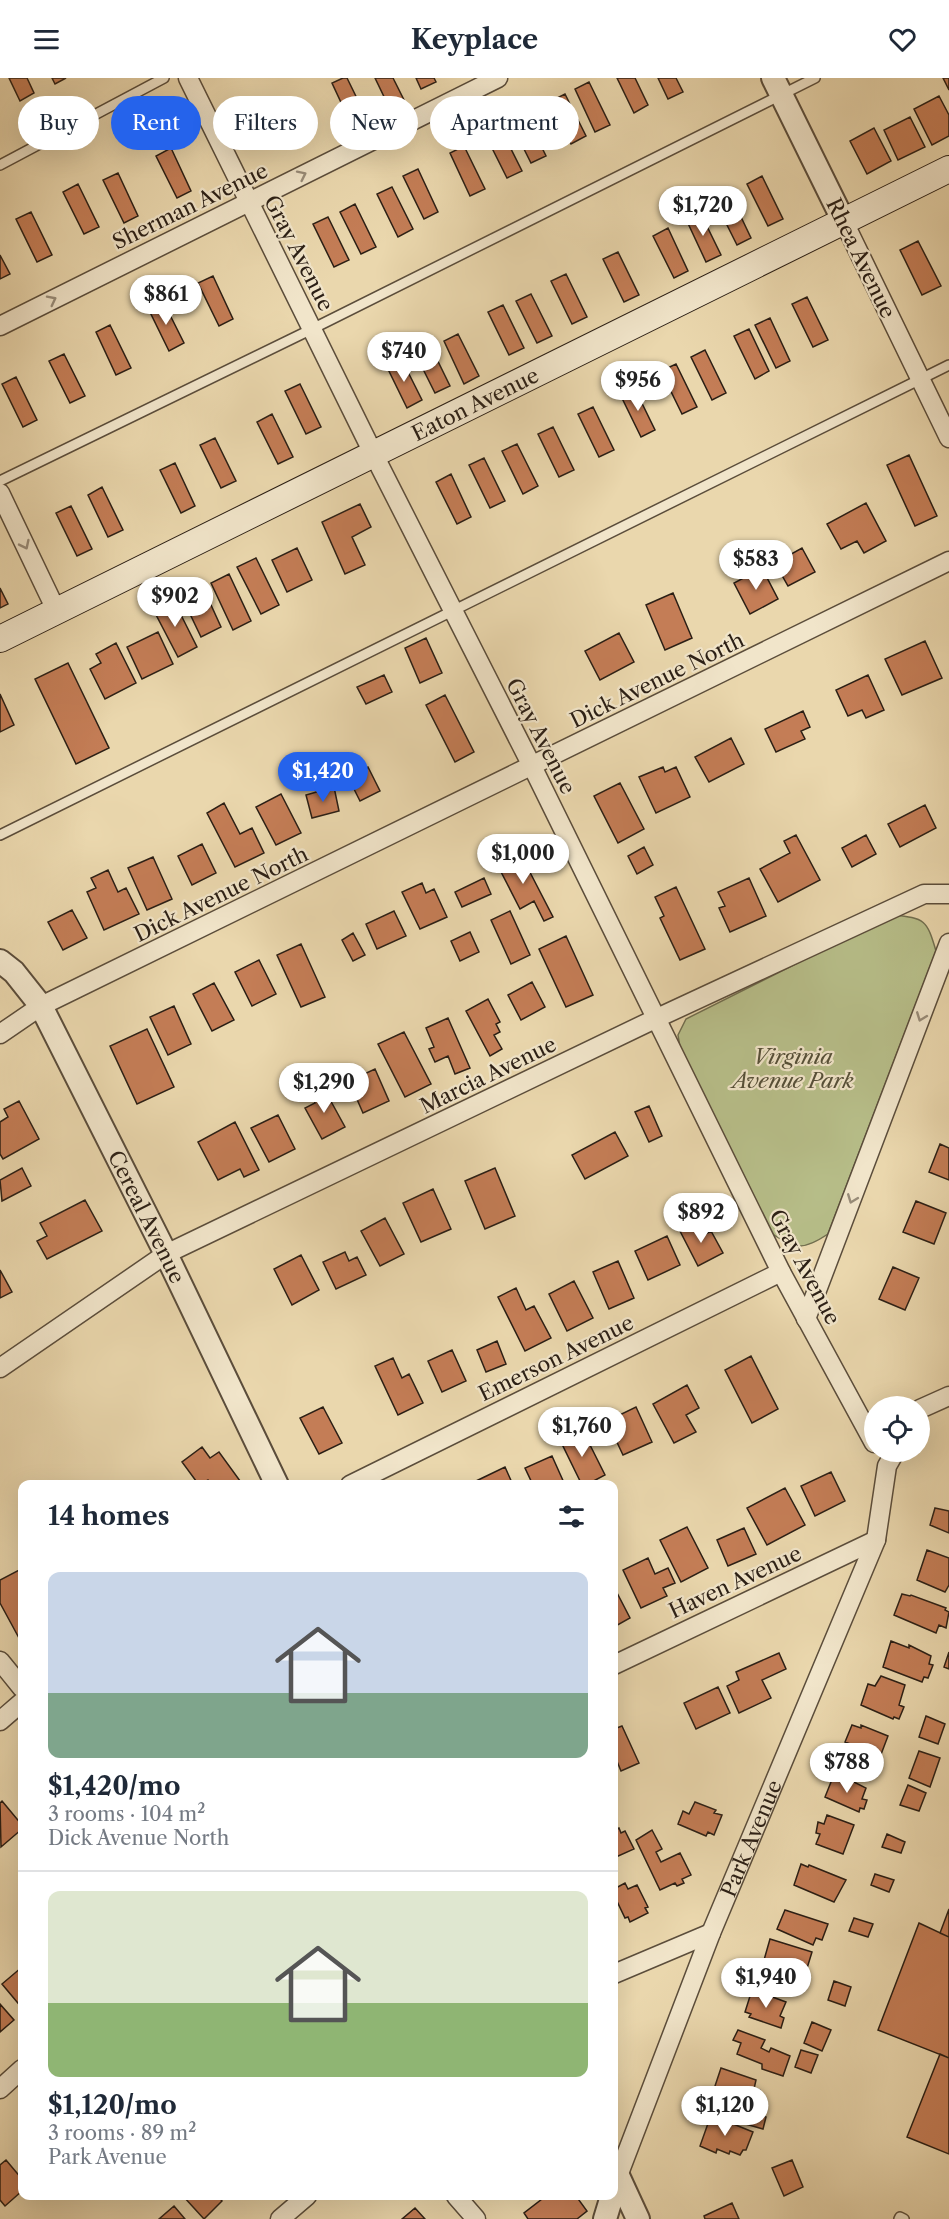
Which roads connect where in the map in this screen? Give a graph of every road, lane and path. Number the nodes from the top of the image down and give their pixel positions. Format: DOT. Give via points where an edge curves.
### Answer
graph roads {
  1 [pos="164,78"];
  2 [pos="188,78"];
  3 [pos="498,78"];
  4 [pos="815,78"];
  5 [pos="777,87"];
  6 [pos="0,165"];
  7 [pos="949,170"];
  8 [pos="248,202"];
  9 [pos="844,222"];
  10 [pos="0,326"];
  11 [pos="312,329"];
  12 [pos="949,365"];
  13 [pos="921,380"];
  14 [pos="949,438"];
  15 [pos="374,454"];
  16 [pos="0,482"];
  17 [pos="0,493"];
  18 [pos="949,561"];
  19 [pos="452,610"];
  20 [pos="57,612"];
  21 [pos="0,639"];
  22 [pos="532,766"];
  23 [pos="0,835"];
  24 [pos="949,894"];
  25 [pos="949,943"];
  26 [pos="0,960"];
  27 [pos="41,1006"];
  28 [pos="655,1019"];
  29 [pos="0,1034"];
  30 [pos="166,1254"];
  31 [pos="781,1272"];
  32 [pos="806,1318"];
  33 [pos="0,1368"];
  34 [pos="949,1396"];
  35 [pos="930,1405"];
  36 [pos="864,1425"];
  37 [pos="886,1462"];
  38 [pos="275,1480"];
  39 [pos="360,1480"];
  40 [pos="876,1540"];
  41 [pos="0,1661"];
  42 [pos="618,1663"];
  43 [pos="18,1683"];
  44 [pos="18,1705"];
  45 [pos="0,1721"];
  46 [pos="711,1933"];
  47 [pos="618,1972"];
  48 [pos="18,2072"];
  49 [pos="0,2088"];
  50 [pos="618,2172"];
  51 [pos="618,2188"];
  52 [pos="302,2200"];
  53 [pos="459,2200"];
  54 [pos="610,2200"];
  55 [pos="280,2219"];
  56 [pos="476,2219"];
  57 [pos="605,2219"];
  58 [pos="638,2219"];
  1 -- 6 [label="lane"];
  2 -- 8 [label="street, Gray Avenue"];
  8 -- 3 [label="street, Sherman Avenue, one-way"];
  4 -- 5 [label="lane"];
  5 -- 9 [label="street, Rhea Avenue"];
  5 -- 11 [label="lane"];
  7 -- 9 [label="main road, Eaton Avenue"];
  10 -- 8 [label="street, Sherman Avenue, one-way"];
  8 -- 11 [label="street, Gray Avenue"];
  9 -- 13 [label="street, Rhea Avenue"];
  9 -- 15 [label="main road, Eaton Avenue"];
  11 -- 15 [label="street, Gray Avenue"];
  11 -- 16 [label="lane"];
  12 -- 13 [label="lane"];
  13 -- 14 [label="street, Rhea Avenue"];
  13 -- 19 [label="lane"];
  15 -- 19 [label="street, Gray Avenue"];
  15 -- 20 [label="main road, Eaton Avenue"];
  17 -- 20 [label="street, one-way"];
  18 -- 22 [label="street, Dick Avenue North"];
  19 -- 22 [label="street, Gray Avenue"];
  19 -- 23 [label="lane"];
  20 -- 21 [label="main road, Eaton Avenue"];
  22 -- 27 [label="street, Dick Avenue North"];
  22 -- 28 [label="street, Gray Avenue"];
  24 -- 28 [label="street, Marcia Avenue" via="924,894"];
  25 -- 32 [label="street, one-way"];
  26 -- 27 [label="street, Cereal Avenue"];
  27 -- 29 [label="street, Dick Avenue North"];
  27 -- 30 [label="street, Cereal Avenue"];
  28 -- 30 [label="street, Marcia Avenue"];
  28 -- 31 [label="street, Gray Avenue"];
  30 -- 33 [label="street, Marcia Avenue"];
  30 -- 38 [label="street, Cereal Avenue"];
  31 -- 32 [label="street, Gray Avenue"];
  31 -- 39 [label="street, Emerson Avenue"];
  32 -- 36 [label="street, Gray Avenue"];
  34 -- 35 [label="street"];
  37 -- 40 [label="street, Park Avenue"];
  40 -- 42 [label="street, Haven Avenue"];
  40 -- 46 [label="street, Park Avenue"];
  41 -- 43 [label="street"];
  44 -- 45 [label="street"];
  46 -- 47 [label="street"];
  46 -- 50 [label="street, Park Avenue"];
  48 -- 49 [label="street"];
  51 -- 58 [label="street"];
  52 -- 55 [label="street"];
  53 -- 56 [label="street"];
  54 -- 57 [label="street, Park Avenue"];
}
